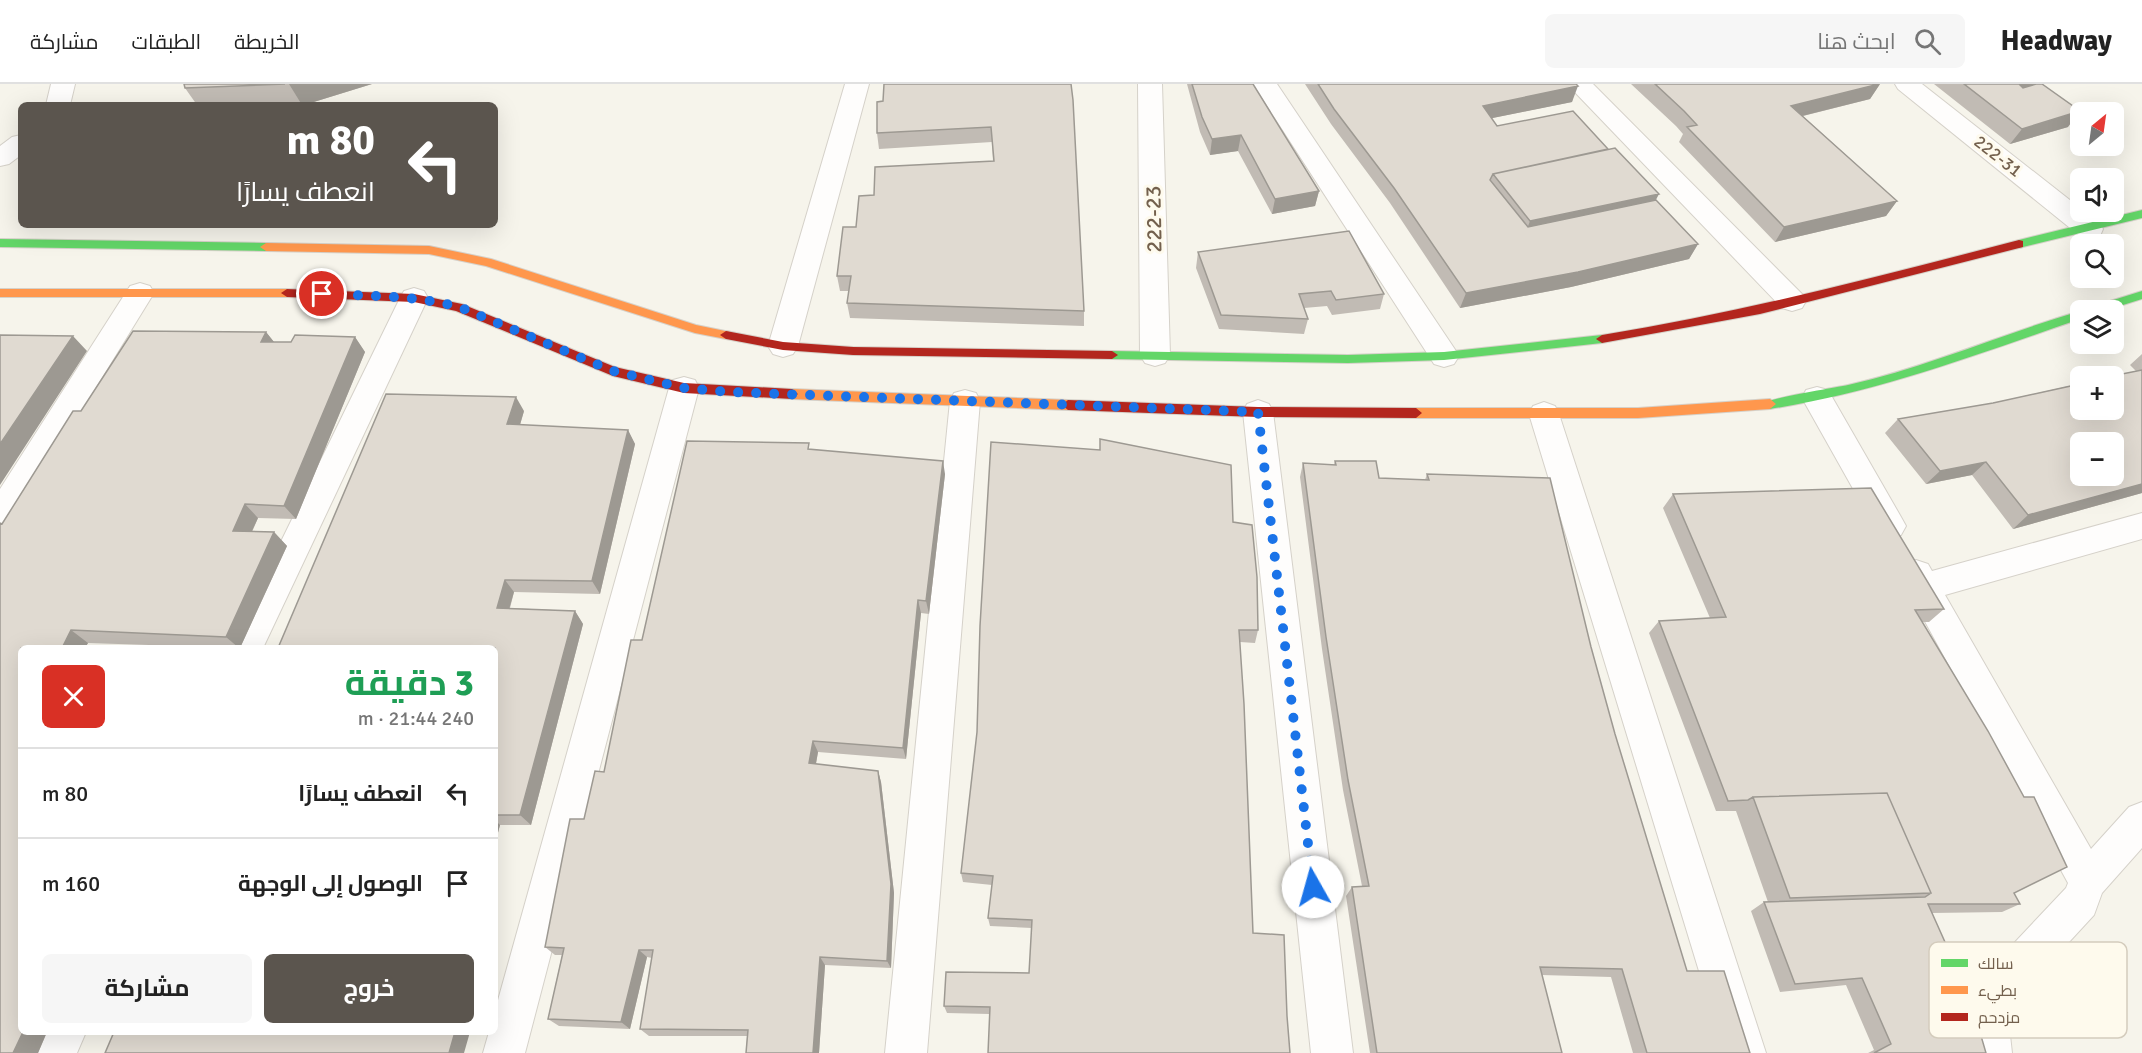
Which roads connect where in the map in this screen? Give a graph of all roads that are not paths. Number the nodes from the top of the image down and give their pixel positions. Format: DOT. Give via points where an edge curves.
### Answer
graph roads {
  1 [pos="63,84"];
  2 [pos="857,84"];
  3 [pos="1150,84"];
  4 [pos="1265,84"];
  5 [pos="1579,84"];
  6 [pos="1907,84"];
  7 [pos="59,102"];
  8 [pos="18,145"];
  9 [pos="0,158"];
  10 [pos="2142,214"];
  11 [pos="2090,229"];
  12 [pos="0,243"];
  13 [pos="300,247"];
  14 [pos="0,292"];
  15 [pos="140,293"];
  16 [pos="276,293"];
  17 [pos="2142,295"];
  18 [pos="414,298"];
  19 [pos="1792,301"];
  20 [pos="2124,301"];
  21 [pos="2070,318"];
  22 [pos="783,346"];
  23 [pos="1155,355"];
  24 [pos="1444,356"];
  25 [pos="684,388"];
  26 [pos="1817,398"];
  27 [pos="965,401"];
  28 [pos="1258,412"];
  29 [pos="1544,414"];
  30 [pos="0,516"];
  31 [pos="2142,526"];
  32 [pos="1924,587"];
  33 [pos="247,645"];
  34 [pos="2142,820"];
  35 [pos="2088,881"];
  36 [pos="2042,942"];
  37 [pos="64,1035"];
  38 [pos="1989,1038"];
  39 [pos="55,1053"];
  40 [pos="504,1053"];
  41 [pos="906,1053"];
  42 [pos="1332,1053"];
  43 [pos="1745,1053"];
  44 [pos="1991,1053"];
  1 -- 7 [label="street"];
  2 -- 22 [label="street"];
  3 -- 23 [label="street, 222-23"];
  4 -- 24 [label="street"];
  5 -- 19 [label="street"];
  6 -- 11 [label="street, 222-31"];
  8 -- 9 [label="street"];
  10 -- 11 [label="street"];
  11 -- 19 [label="street"];
  12 -- 13 [label="street"];
  13 -- 16 [label="street"];
  13 -- 22 [label="street" via="398,248 459,255 695,328"];
  14 -- 15 [label="street"];
  15 -- 16 [label="street"];
  15 -- 30 [label="street"];
  16 -- 18 [label="street"];
  17 -- 20 [label="street"];
  18 -- 25 [label="street" via="459,307 613,371"];
  18 -- 33 [label="street"];
  19 -- 24 [label="street" via="1637,334"];
  21 -- 26 [label="street" via="1863,387"];
  22 -- 23 [label="street" via="853,351"];
  23 -- 24 [label="street" via="1251,360"];
  25 -- 27 [label="street"];
  25 -- 40 [label="street"];
  26 -- 29 [label="street" via="1724,410"];
  26 -- 32 [label="street"];
  27 -- 28 [label="street"];
  27 -- 41 [label="street"];
  28 -- 29 [label="street"];
  28 -- 42 [label="street"];
  29 -- 43 [label="street"];
  31 -- 32 [label="street"];
  32 -- 35 [label="street"];
  34 -- 35 [label="street"];
  35 -- 36 [label="street" via="2080,901"];
  37 -- 39 [label="street"];
  38 -- 44 [label="street"];
}
